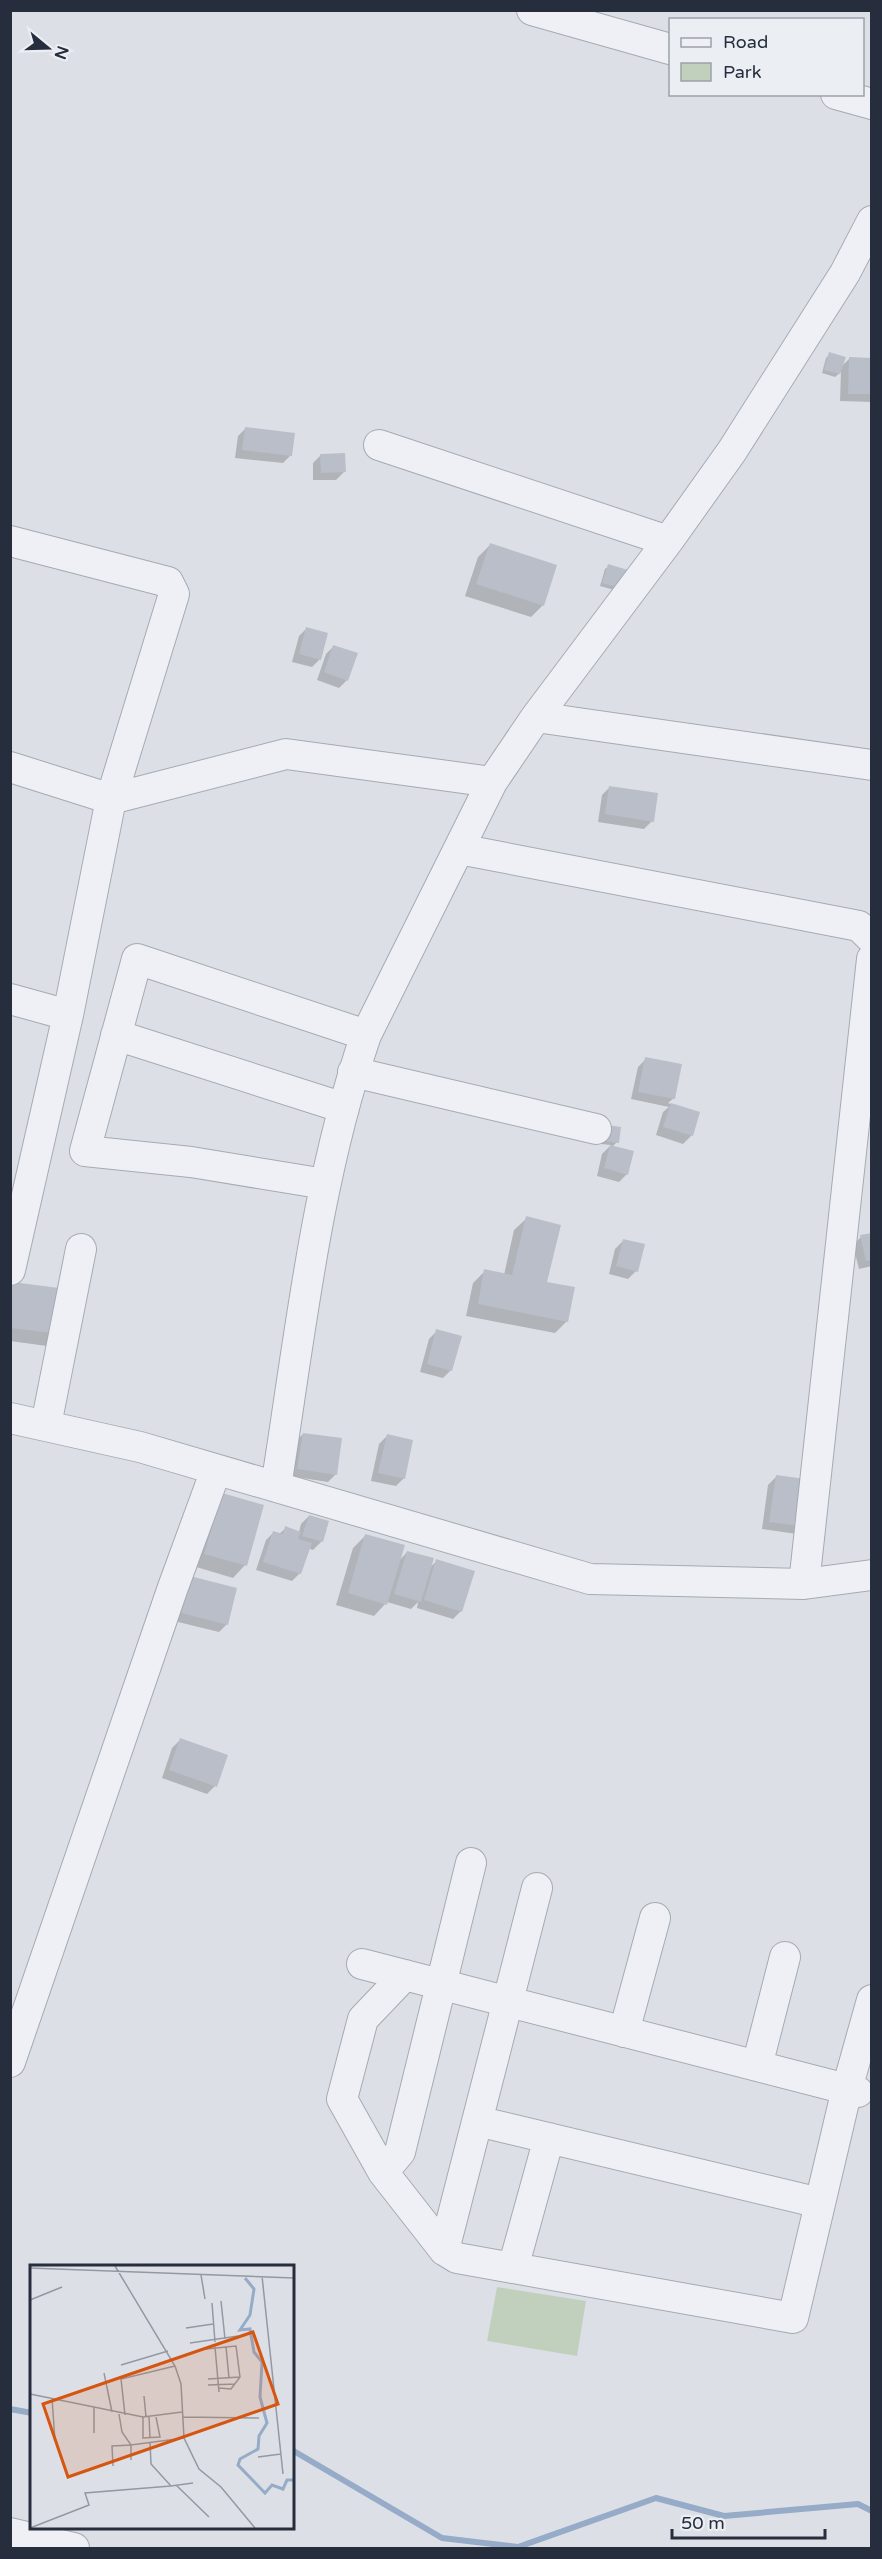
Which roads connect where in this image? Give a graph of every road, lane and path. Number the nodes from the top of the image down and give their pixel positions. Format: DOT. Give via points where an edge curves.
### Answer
graph roads {
  1 [pos="532,10"];
  2 [pos="669,49"];
  3 [pos="843,96"];
  4 [pos="872,104"];
  5 [pos="872,221"];
  6 [pos="379,445"];
  7 [pos="10,541"];
  8 [pos="668,541"];
  9 [pos="536,717"];
  10 [pos="872,765"];
  11 [pos="10,767"];
  12 [pos="492,782"];
  13 [pos="111,799"];
  14 [pos="459,849"];
  15 [pos="872,939"];
  16 [pos="872,959"];
  17 [pos="10,999"];
  18 [pos="68,1015"];
  19 [pos="116,1035"];
  20 [pos="366,1035"];
  21 [pos="353,1072"];
  22 [pos="344,1108"];
  23 [pos="596,1129"];
  24 [pos="325,1184"];
  25 [pos="81,1249"];
  26 [pos="10,1270"];
  27 [pos="10,1418"];
  28 [pos="46,1425"];
  29 [pos="216,1470"];
  30 [pos="276,1487"];
  31 [pos="872,1575"];
  32 [pos="804,1584"];
  33 [pos="471,1863"];
  34 [pos="537,1888"];
  35 [pos="655,1918"];
  36 [pos="784,1957"];
  37 [pos="363,1964"];
  38 [pos="405,1975"];
  39 [pos="441,1985"];
  40 [pos="872,2000"];
  41 [pos="508,2002"];
  42 [pos="624,2032"];
  43 [pos="10,2062"];
  44 [pos="757,2066"];
  45 [pos="862,2092"];
  46 [pos="477,2121"];
  47 [pos="549,2138"];
  48 [pos="383,2172"];
  49 [pos="820,2203"];
  50 [pos="444,2250"];
  51 [pos="513,2268"];
  52 [pos="10,2533"];
  53 [pos="74,2548"];
  1 -- 2 [label="street"];
  3 -- 4 [label="street"];
  5 -- 8 [label="street" via="845,273 732,452"];
  6 -- 8 [label="street"];
  7 -- 13 [label="street" via="168,582 174,594"];
  8 -- 9 [label="street"];
  9 -- 10 [label="street"];
  9 -- 12 [label="street"];
  11 -- 13 [label="street"];
  12 -- 13 [label="street" via="286,754"];
  12 -- 14 [label="street"];
  13 -- 18 [label="street"];
  14 -- 15 [label="street" via="859,926"];
  14 -- 20 [label="street"];
  16 -- 32 [label="street"];
  17 -- 18 [label="street"];
  18 -- 26 [label="street"];
  19 -- 20 [label="street" via="136,958"];
  19 -- 22 [label="street"];
  19 -- 24 [label="street" via="85,1151 191,1162"];
  20 -- 21 [label="street"];
  21 -- 22 [label="street"];
  21 -- 23 [label="street"];
  22 -- 24 [label="street"];
  24 -- 30 [label="street"];
  25 -- 28 [label="street"];
  27 -- 28 [label="street"];
  28 -- 29 [label="street"];
  29 -- 30 [label="street"];
  29 -- 43 [label="street"];
  30 -- 32 [label="street" via="590,1579"];
  31 -- 32 [label="street"];
  33 -- 39 [label="street"];
  34 -- 41 [label="street"];
  35 -- 42 [label="street"];
  36 -- 44 [label="street"];
  37 -- 38 [label="street"];
  38 -- 39 [label="street"];
  38 -- 48 [label="street" via="363,2019 342,2099"];
  39 -- 41 [label="street"];
  39 -- 48 [label="street" via="400,2152"];
  40 -- 45 [label="street"];
  41 -- 42 [label="street"];
  41 -- 46 [label="street"];
  42 -- 44 [label="street"];
  44 -- 45 [label="street"];
  45 -- 49 [label="street"];
  46 -- 47 [label="street"];
  46 -- 50 [label="street"];
  47 -- 49 [label="street"];
  47 -- 51 [label="street"];
  48 -- 50 [label="street"];
  49 -- 51 [label="street" via="793,2318"];
  50 -- 51 [label="street" via="456,2258"];
  52 -- 53 [label="street"];
}
